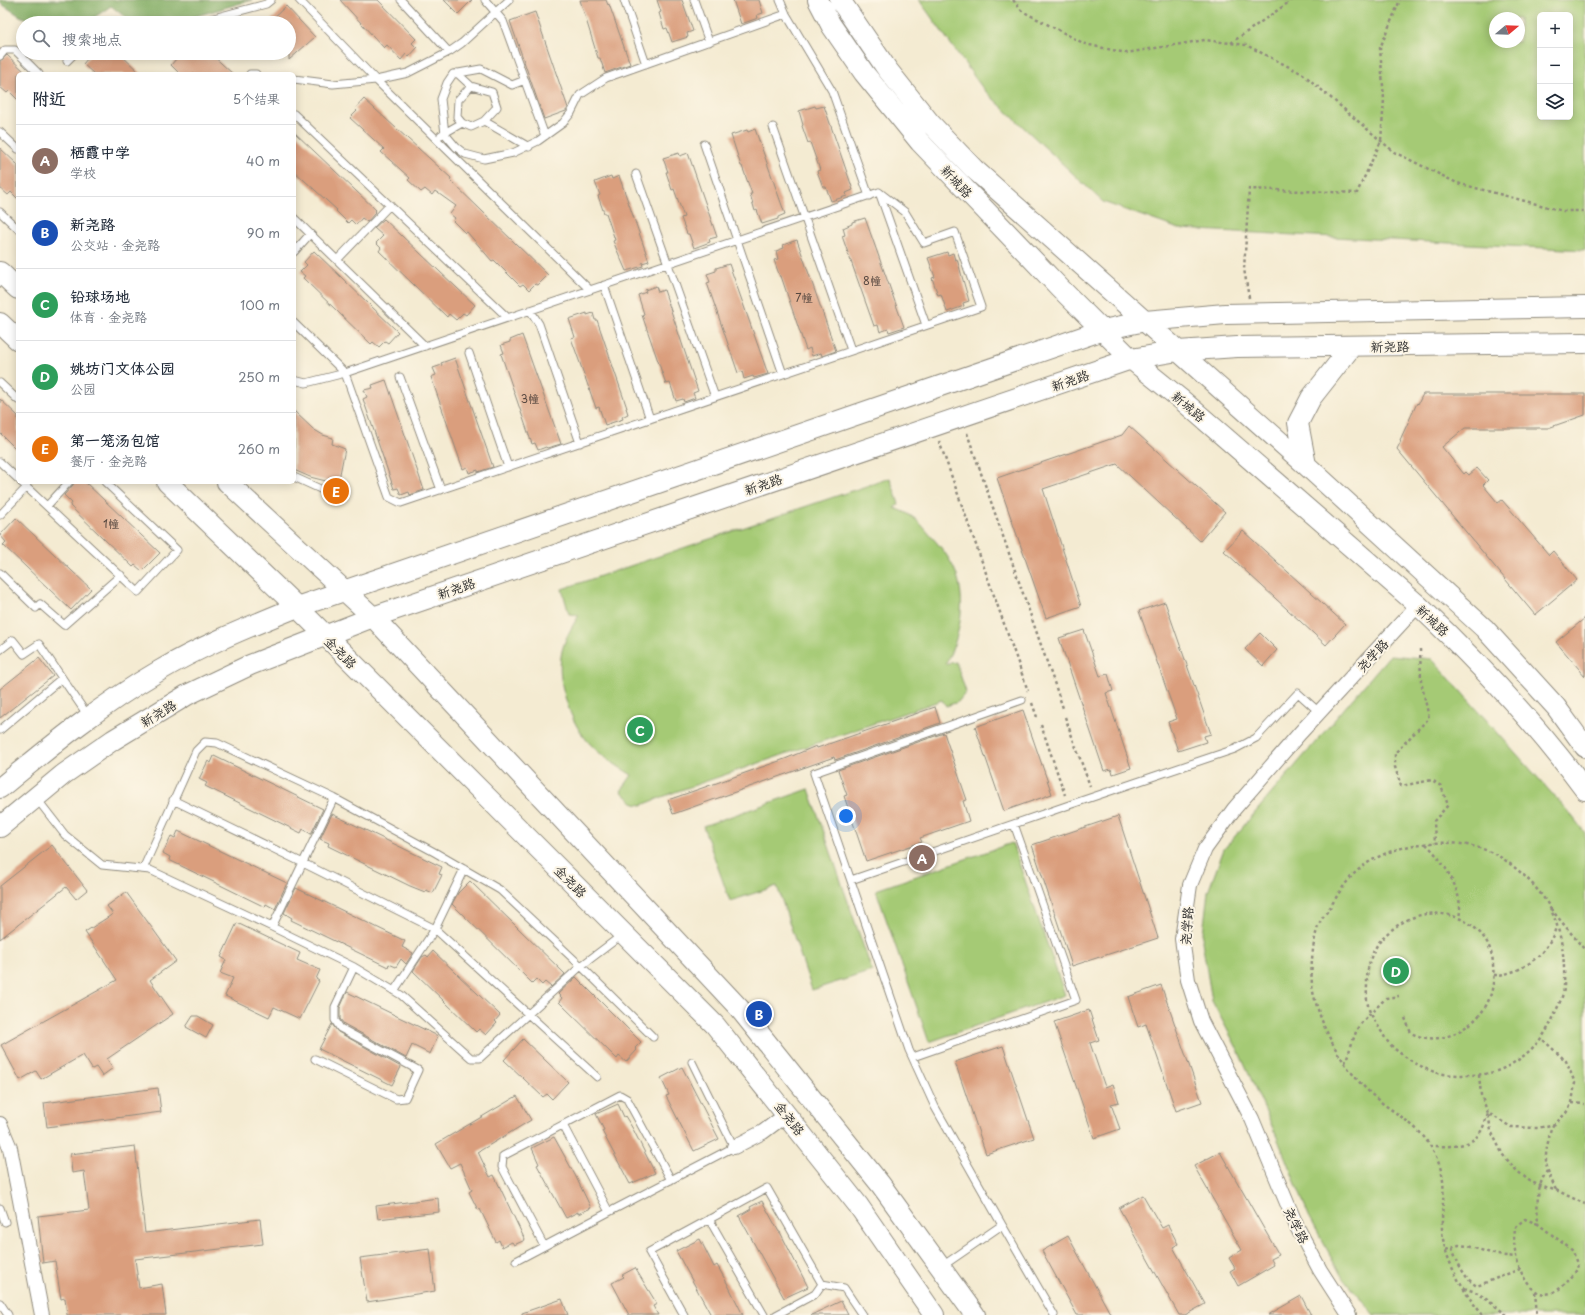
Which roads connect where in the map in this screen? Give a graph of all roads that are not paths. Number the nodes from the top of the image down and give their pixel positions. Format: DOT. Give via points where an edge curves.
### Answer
graph roads {
  1 [pos="271,0"];
  2 [pos="299,0"];
  3 [pos="401,0"];
  4 [pos="485,0"];
  5 [pos="509,0"];
  6 [pos="624,0"];
  7 [pos="694,0"];
  8 [pos="780,0"];
  9 [pos="818,0"];
  10 [pos="840,0"];
  11 [pos="496,12"];
  12 [pos="786,14"];
  13 [pos="222,16"];
  14 [pos="709,42"];
  15 [pos="16,51"];
  16 [pos="449,52"];
  17 [pos="0,56"];
  18 [pos="25,60"];
  19 [pos="646,64"];
  20 [pos="37,72"];
  21 [pos="457,73"];
  22 [pos="296,79"];
  23 [pos="376,80"];
  24 [pos="525,80"];
  25 [pos="471,86"];
  26 [pos="296,116"];
  27 [pos="484,121"];
  28 [pos="462,123"];
  29 [pos="773,127"];
  30 [pos="0,132"];
  31 [pos="445,134"];
  32 [pos="545,136"];
  33 [pos="435,137"];
  34 [pos="704,144"];
  35 [pos="529,146"];
  36 [pos="16,147"];
  37 [pos="636,174"];
  38 [pos="879,192"];
  39 [pos="869,196"];
  40 [pos="390,204"];
  41 [pos="0,212"];
  42 [pos="805,217"];
  43 [pos="296,220"];
  44 [pos="16,227"];
  45 [pos="310,234"];
  46 [pos="737,240"];
  47 [pos="296,250"];
  48 [pos="337,260"];
  49 [pos="668,264"];
  50 [pos="0,272"];
  51 [pos="604,285"];
  52 [pos="16,286"];
  53 [pos="590,290"];
  54 [pos="1585,307"];
  55 [pos="530,310"];
  56 [pos="508,318"];
  57 [pos="1145,321"];
  58 [pos="0,323"];
  59 [pos="296,325"];
  60 [pos="926,325"];
  61 [pos="1103,330"];
  62 [pos="16,338"];
  63 [pos="1585,343"];
  64 [pos="424,346"];
  65 [pos="1352,346"];
  66 [pos="852,350"];
  67 [pos="1178,351"];
  68 [pos="470,353"];
  69 [pos="1131,359"];
  70 [pos="345,373"];
  71 [pos="783,374"];
  72 [pos="400,377"];
  73 [pos="296,380"];
  74 [pos="0,384"];
  75 [pos="715,397"];
  76 [pos="16,398"];
  77 [pos="650,419"];
  78 [pos="580,443"];
  79 [pos="0,462"];
  80 [pos="1306,465"];
  81 [pos="508,467"];
  82 [pos="16,477"];
  83 [pos="296,478"];
  84 [pos="67,484"];
  85 [pos="107,484"];
  86 [pos="169,484"];
  87 [pos="229,484"];
  88 [pos="24,485"];
  89 [pos="441,490"];
  90 [pos="329,493"];
  91 [pos="47,506"];
  92 [pos="0,515"];
  93 [pos="0,573"];
  94 [pos="121,575"];
  95 [pos="345,591"];
  96 [pos="1418,605"];
  97 [pos="297,607"];
  98 [pos="373,617"];
  99 [pos="325,636"];
  100 [pos="0,650"];
  101 [pos="62,678"];
  102 [pos="1022,700"];
  103 [pos="1319,712"];
  104 [pos="89,717"];
  105 [pos="0,730"];
  106 [pos="1585,747"];
  107 [pos="0,788"];
  108 [pos="1585,790"];
  109 [pos="36,798"];
  110 [pos="334,798"];
  111 [pos="173,800"];
  112 [pos="1014,824"];
  113 [pos="0,827"];
  114 [pos="303,863"];
  115 [pos="143,869"];
  116 [pos="464,869"];
  117 [pos="851,880"];
  118 [pos="272,926"];
  119 [pos="435,929"];
  120 [pos="624,933"];
  121 [pos="581,966"];
  122 [pos="354,967"];
  123 [pos="394,990"];
  124 [pos="528,1015"];
  125 [pos="653,1037"];
  126 [pos="913,1057"];
  127 [pos="315,1058"];
  128 [pos="692,1062"];
  129 [pos="596,1077"];
  130 [pos="787,1114"];
  131 [pos="0,1124"];
  132 [pos="563,1125"];
  133 [pos="734,1147"];
  134 [pos="672,1180"];
  135 [pos="0,1208"];
  136 [pos="609,1212"];
  137 [pos="709,1219"];
  138 [pos="4,1222"];
  139 [pos="1002,1225"];
  140 [pos="544,1246"];
  141 [pos="516,1261"];
  142 [pos="941,1267"];
  143 [pos="822,1284"];
  144 [pos="0,1303"];
  145 [pos="781,1314"];
  146 [pos="8,1315"];
  147 [pos="42,1315"];
  148 [pos="684,1315"];
  149 [pos="764,1315"];
  150 [pos="862,1315"];
  151 [pos="934,1315"];
  152 [pos="975,1315"];
  153 [pos="1054,1315"];
  154 [pos="1349,1315"];
  1 -- 13 [label="lane" via="266,4"];
  2 -- 23 [label="lane"];
  3 -- 16 [label="lane"];
  4 -- 11 [label="lane"];
  5 -- 11 [label="lane"];
  6 -- 19 [label="lane"];
  7 -- 14 [label="lane"];
  8 -- 12 [label="lane"];
  9 -- 61 [label="main road, 新城路" via="860,67 920,142"];
  10 -- 57 [label="main road, 新城路" via="887,69 930,123 963,158"];
  11 -- 16 [label="lane"];
  11 -- 24 [label="lane" via="503,21"];
  12 -- 14 [label="lane"];
  12 -- 39 [label="lane" via="832,91"];
  14 -- 19 [label="lane"];
  15 -- 17 [label="lane" via="5,50"];
  16 -- 23 [label="lane" via="408,73"];
  18 -- 20 [label="lane"];
  19 -- 32 [label="lane" via="606,78 580,95 563,124"];
  21 -- 24 [label="lane" via="481,68 512,85"];
  21 -- 25 [label="lane"];
  21 -- 31 [label="lane" via="453,74 447,83 441,99"];
  22 -- 23 [label="lane" via="333,84"];
  23 -- 33 [label="lane"];
  24 -- 32 [label="lane"];
  25 -- 27 [label="lane" via="492,92 497,107"];
  25 -- 28 [label="lane" via="458,100 457,117"];
  26 -- 40 [label="lane"];
  27 -- 28 [label="lane" via="471,127"];
  27 -- 35 [label="lane"];
  28 -- 31 [label="lane"];
  29 -- 42 [label="lane"];
  30 -- 36 [label="lane"];
  31 -- 33 [label="lane"];
  31 -- 35 [label="lane" via="465,154 484,158 513,154"];
  32 -- 35 [label="lane"];
  33 -- 53 [label="lane"];
  34 -- 46 [label="lane"];
  37 -- 49 [label="lane"];
  38 -- 39 [label="lane"];
  38 -- 60 [label="lane"];
  38 -- 60 [label="lane" via="905,212 924,243 955,232 981,307"];
  39 -- 42 [label="lane"];
  40 -- 48 [label="lane"];
  40 -- 56 [label="lane"];
  41 -- 44 [label="lane"];
  42 -- 46 [label="lane"];
  42 -- 66 [label="lane"];
  43 -- 45 [label="lane"];
  45 -- 47 [label="lane"];
  45 -- 48 [label="lane"];
  46 -- 49 [label="lane"];
  46 -- 71 [label="lane"];
  48 -- 64 [label="lane"];
  49 -- 51 [label="lane"];
  49 -- 75 [label="lane"];
  50 -- 52 [label="main road"];
  51 -- 53 [label="lane"];
  51 -- 77 [label="lane"];
  53 -- 55 [label="lane"];
  54 -- 57 [label="main road" via="1225,314"];
  55 -- 56 [label="lane"];
  55 -- 78 [label="lane" via="539,324"];
  56 -- 64 [label="lane"];
  57 -- 61 [label="main road"];
  57 -- 67 [label="main road, 新城路"];
  58 -- 62 [label="main road"];
  59 -- 70 [label="lane"];
  60 -- 66 [label="lane"];
  61 -- 69 [label="main road, 新城路"];
  61 -- 95 [label="main road"];
  63 -- 65 [label="main road, 新尧路"];
  64 -- 70 [label="lane"];
  65 -- 67 [label="main road, 新尧路" via="1238,347"];
  65 -- 80 [label="main road" via="1311,398 1298,423"];
  66 -- 71 [label="lane"];
  67 -- 69 [label="main road, 新尧路"];
  67 -- 80 [label="main road, 新城路"];
  68 -- 81 [label="lane"];
  69 -- 96 [label="main road, 新城路"];
  69 -- 98 [label="main road, 新尧路"];
  70 -- 73 [label="lane" via="306,383"];
  70 -- 89 [label="lane" via="389,497 401,503"];
  71 -- 75 [label="lane"];
  72 -- 89 [label="lane"];
  74 -- 76 [label="lane"];
  75 -- 77 [label="lane"];
  77 -- 78 [label="lane"];
  78 -- 81 [label="lane"];
  79 -- 82 [label="lane"];
  80 -- 106 [label="main road, 新城路" via="1484,628 1556,707"];
  81 -- 89 [label="lane"];
  83 -- 90 [label="lane"];
  84 -- 91 [label="lane"];
  85 -- 94 [label="lane" via="177,550 138,592"];
  86 -- 97 [label="main road, 金尧路"];
  87 -- 95 [label="main road"];
  88 -- 91 [label="lane"];
  88 -- 92 [label="lane"];
  91 -- 94 [label="lane"];
  93 -- 94 [label="lane" via="36,608 40,604 64,625"];
  95 -- 97 [label="main road"];
  95 -- 98 [label="main road"];
  96 -- 103 [label="street, 尧学路"];
  96 -- 108 [label="main road, 新城路" via="1451,636 1517,708"];
  97 -- 99 [label="main road, 金尧路"];
  97 -- 104 [label="main road" via="230,635 160,671"];
  98 -- 99 [label="main road, 新尧路"];
  98 -- 142 [label="main road" via="739,1008 881,1185"];
  99 -- 109 [label="main road, 新尧路" via="250,665 187,695 113,740 64,774"];
  99 -- 120 [label="main road, 金尧路"];
  100 -- 101 [label="lane" via="13,640 24,654 39,644"];
  101 -- 104 [label="lane"];
  101 -- 105 [label="lane"];
  102 -- 117 [label="lane" via="814,773"];
  103 -- 112 [label="lane" via="1298,693 1256,738 1247,744"];
  103 -- 154 [label="street, 尧学路" via="1234,809 1205,849 1190,885 1182,939 1188,980 1202,1022 1252,1119 1297,1227 1320,1270"];
  104 -- 107 [label="main road"];
  109 -- 113 [label="main road, 新尧路"];
  109 -- 115 [label="lane" via="64,835 102,865"];
  110 -- 111 [label="lane" via="217,743 205,742 196,751"];
  110 -- 114 [label="lane"];
  110 -- 116 [label="lane"];
  111 -- 114 [label="lane"];
  111 -- 115 [label="lane"];
  112 -- 117 [label="lane"];
  112 -- 126 [label="lane" via="1076,1000"];
  114 -- 118 [label="lane"];
  114 -- 119 [label="lane"];
  115 -- 118 [label="lane"];
  116 -- 119 [label="lane"];
  116 -- 121 [label="lane" via="500,890"];
  117 -- 126 [label="lane"];
  118 -- 122 [label="lane"];
  119 -- 123 [label="lane"];
  119 -- 124 [label="lane"];
  120 -- 121 [label="lane"];
  120 -- 130 [label="main road, 金尧路" via="715,1025"];
  121 -- 124 [label="lane"];
  121 -- 125 [label="lane"];
  122 -- 123 [label="lane"];
  122 -- 127 [label="lane" via="335,1007 335,1020 340,1028 418,1070 405,1098 396,1099"];
  123 -- 124 [label="lane" via="471,1058 480,1058"];
  124 -- 129 [label="lane"];
  126 -- 139 [label="lane" via="935,1107"];
  128 -- 133 [label="lane"];
  130 -- 133 [label="street" via="763,1132"];
  130 -- 151 [label="main road, 金尧路" via="858,1205"];
  131 -- 147 [label="street" via="10,1148"];
  132 -- 134 [label="lane" via="620,1095 627,1099"];
  132 -- 136 [label="lane"];
  132 -- 140 [label="lane" via="504,1156 502,1168"];
  133 -- 134 [label="lane"];
  134 -- 136 [label="lane"];
  135 -- 138 [label="lane"];
  136 -- 140 [label="lane"];
  137 -- 143 [label="lane" via="767,1188"];
  137 -- 148 [label="lane" via="649,1252"];
  137 -- 149 [label="lane"];
  139 -- 142 [label="lane"];
  139 -- 153 [label="lane"];
  140 -- 141 [label="lane"];
  142 -- 152 [label="main road"];
  143 -- 145 [label="lane" via="815,1294"];
  143 -- 150 [label="lane" via="844,1288"];
  144 -- 146 [label="lane"];
}
